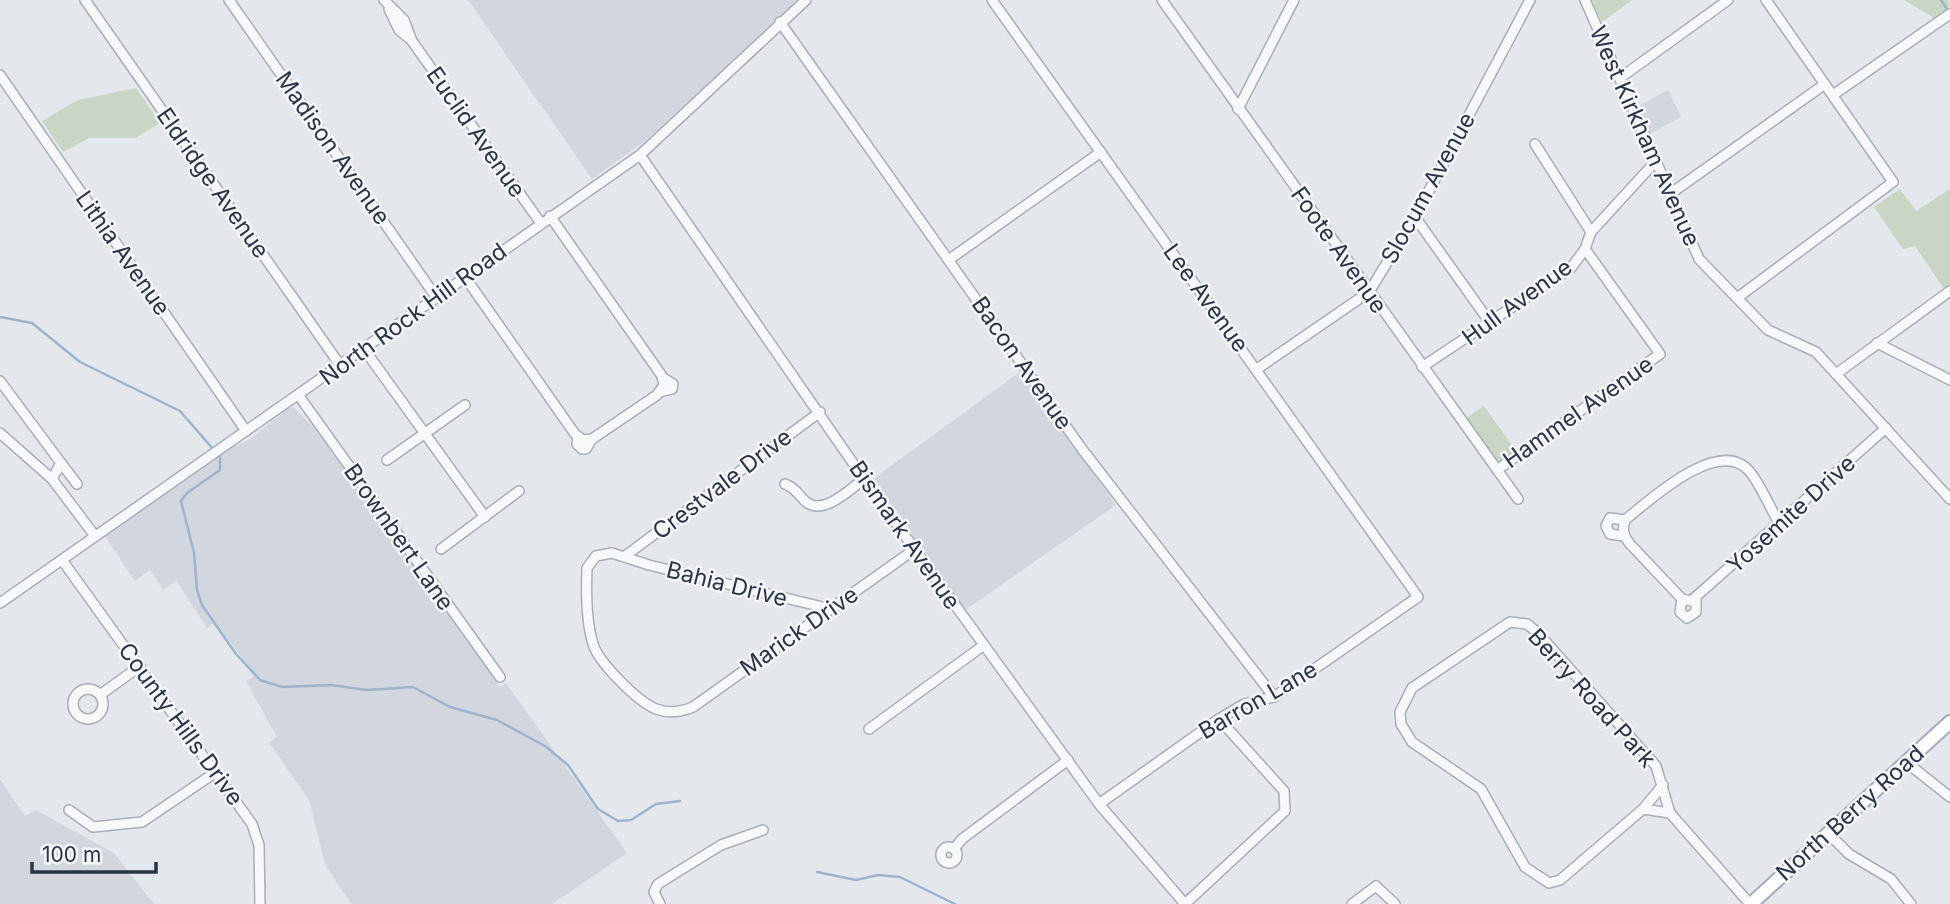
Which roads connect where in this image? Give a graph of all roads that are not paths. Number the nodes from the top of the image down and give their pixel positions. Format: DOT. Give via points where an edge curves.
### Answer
graph roads {
  1 [pos="85,0"];
  2 [pos="229,0"];
  3 [pos="806,0"];
  4 [pos="992,0"];
  5 [pos="1162,0"];
  6 [pos="1294,0"];
  7 [pos="1530,0"];
  8 [pos="1586,0"];
  9 [pos="1728,0"];
  10 [pos="1766,0"];
  11 [pos="386,2"];
  12 [pos="1948,15"];
  13 [pos="780,22"];
  14 [pos="0,75"];
  15 [pos="1620,78"];
  16 [pos="1825,84"];
  17 [pos="1833,95"];
  18 [pos="1238,109"];
  19 [pos="1535,144"];
  20 [pos="1101,152"];
  21 [pos="640,155"];
  22 [pos="1655,162"];
  23 [pos="1670,194"];
  24 [pos="550,216"];
  25 [pos="1415,217"];
  26 [pos="540,222"];
  27 [pos="1591,232"];
  28 [pos="1586,249"];
  29 [pos="950,259"];
  30 [pos="465,277"];
  31 [pos="1950,290"];
  32 [pos="1369,292"];
  33 [pos="436,297"];
  34 [pos="1737,298"];
  35 [pos="1491,324"];
  36 [pos="1877,343"];
  37 [pos="364,349"];
  38 [pos="340,365"];
  39 [pos="1422,367"];
  40 [pos="1257,369"];
  41 [pos="1836,374"];
  42 [pos="1950,380"];
  43 [pos="0,381"];
  44 [pos="299,396"];
  45 [pos="466,405"];
  46 [pos="820,412"];
  47 [pos="1886,428"];
  48 [pos="246,431"];
  49 [pos="0,433"];
  50 [pos="425,435"];
  51 [pos="387,460"];
  52 [pos="61,463"];
  53 [pos="1497,470"];
  54 [pos="52,479"];
  55 [pos="864,479"];
  56 [pos="77,484"];
  57 [pos="785,484"];
  58 [pos="519,491"];
  59 [pos="1518,499"];
  60 [pos="1950,499"];
  61 [pos="485,517"];
  62 [pos="1625,520"];
  63 [pos="1780,525"];
  64 [pos="95,536"];
  65 [pos="1623,536"];
  66 [pos="915,548"];
  67 [pos="441,549"];
  68 [pos="625,556"];
  69 [pos="62,560"];
  70 [pos="1418,597"];
  71 [pos="0,603"];
  72 [pos="831,609"];
  73 [pos="984,646"];
  74 [pos="140,666"];
  75 [pos="500,677"];
  76 [pos="100,695"];
  77 [pos="1274,697"];
  78 [pos="1219,719"];
  79 [pos="1950,722"];
  80 [pos="869,729"];
  81 [pos="1068,760"];
  82 [pos="1906,762"];
  83 [pos="216,772"];
  84 [pos="1663,785"];
  85 [pos="1950,797"];
  86 [pos="1099,804"];
  87 [pos="1643,808"];
  88 [pos="69,810"];
  89 [pos="1671,813"];
  90 [pos="763,830"];
  91 [pos="1828,833"];
  92 [pos="954,849"];
  93 [pos="657,900"];
  94 [pos="260,904"];
  95 [pos="1185,904"];
  96 [pos="1352,904"];
  97 [pos="1395,904"];
  98 [pos="1750,904"];
  99 [pos="1911,904"];
  1 -- 38 [label="street, Eldridge Avenue"];
  2 -- 33 [label="street, Madison Avenue"];
  3 -- 13 [label="street, North Rock Hill Road"];
  4 -- 20 [label="street, Lee Avenue"];
  5 -- 18 [label="street, Foote Avenue"];
  6 -- 18 [label="street"];
  7 -- 25 [label="street, Slocum Avenue"];
  8 -- 15 [label="street, West Kirkham Avenue"];
  9 -- 15 [label="street"];
  10 -- 16 [label="street"];
  11 -- 26 [label="street, Euclid Avenue" via="396,26 412,41"];
  12 -- 17 [label="street"];
  13 -- 21 [label="street, North Rock Hill Road"];
  13 -- 29 [label="street, Bacon Avenue"];
  14 -- 48 [label="street, Lithia Avenue"];
  15 -- 22 [label="street, West Kirkham Avenue"];
  16 -- 17 [label="street"];
  16 -- 23 [label="street"];
  17 -- 34 [label="street" via="1894,182"];
  18 -- 32 [label="street, Foote Avenue"];
  19 -- 27 [label="street"];
  20 -- 29 [label="street"];
  20 -- 40 [label="street, Lee Avenue"];
  21 -- 24 [label="street, North Rock Hill Road"];
  21 -- 46 [label="street, Bismark Avenue"];
  22 -- 23 [label="street, West Kirkham Avenue"];
  22 -- 27 [label="street, Hull Avenue"];
  23 -- 34 [label="street, West Kirkham Avenue" via="1699,259"];
  24 -- 26 [label="street, North Rock Hill Road"];
  24 -- 30 [label="street" via="662,385 584,438"];
  25 -- 32 [label="street, Slocum Avenue"];
  25 -- 35 [label="street"];
  26 -- 30 [label="street, North Rock Hill Road"];
  27 -- 28 [label="street, Hull Avenue"];
  28 -- 35 [label="street, Hull Avenue" via="1571,268"];
  28 -- 53 [label="street, Hammel Avenue" via="1660,354"];
  29 -- 77 [label="street, Bacon Avenue" via="1082,449"];
  30 -- 33 [label="street, North Rock Hill Road"];
  31 -- 36 [label="street"];
  32 -- 39 [label="street, Foote Avenue"];
  32 -- 40 [label="street, Slocum Avenue"];
  33 -- 37 [label="street, North Rock Hill Road"];
  34 -- 41 [label="street, West Kirkham Avenue" via="1768,330 1816,352"];
  35 -- 39 [label="street, Hull Avenue"];
  36 -- 41 [label="street"];
  36 -- 42 [label="street"];
  37 -- 38 [label="street, North Rock Hill Road"];
  37 -- 50 [label="street"];
  38 -- 44 [label="street, North Rock Hill Road"];
  39 -- 53 [label="street, Foote Avenue"];
  40 -- 70 [label="street, Lee Avenue"];
  41 -- 47 [label="street, West Kirkham Avenue"];
  43 -- 52 [label="street"];
  44 -- 48 [label="street, North Rock Hill Road"];
  44 -- 75 [label="street, Brownbert Lane"];
  45 -- 50 [label="street"];
  46 -- 55 [label="street, Bismark Avenue"];
  46 -- 68 [label="street, Crestvale Drive"];
  47 -- 60 [label="street, West Kirkham Avenue"];
  47 -- 63 [label="street, Yosemite Drive"];
  48 -- 64 [label="street, North Rock Hill Road"];
  49 -- 54 [label="street"];
  50 -- 51 [label="street"];
  50 -- 61 [label="street"];
  52 -- 54 [label="street"];
  52 -- 56 [label="street"];
  53 -- 59 [label="street, Foote Avenue"];
  54 -- 64 [label="street"];
  55 -- 57 [label="street" via="827,505 816,506"];
  55 -- 66 [label="street, Bismark Avenue"];
  58 -- 61 [label="street"];
  61 -- 67 [label="street"];
  62 -- 63 [label="street" via="1699,467 1722,459 1751,473"];
  62 -- 65 [label="street"];
  62 -- 65 [label="street" via="1610,518 1606,526 1610,534"];
  63 -- 65 [label="street, Yosemite Drive" via="1689,599"];
  64 -- 69 [label="street, North Rock Hill Road"];
  66 -- 72 [label="street, Marick Drive"];
  66 -- 73 [label="street, Bismark Avenue"];
  68 -- 72 [label="street, Bahia Drive"];
  68 -- 72 [label="street, Marick Drive" via="596,556 587,568 593,645 601,661 655,709 682,711"];
  69 -- 71 [label="street, North Rock Hill Road"];
  69 -- 74 [label="street, County Hills Drive"];
  70 -- 77 [label="street, Barron Lane"];
  73 -- 80 [label="street"];
  73 -- 81 [label="street, Bismark Avenue"];
  74 -- 76 [label="street"];
  74 -- 83 [label="street, County Hills Drive"];
  77 -- 78 [label="street, Barron Lane" via="1244,704"];
  78 -- 86 [label="street, Barron Lane"];
  78 -- 95 [label="street" via="1284,791 1285,811"];
  79 -- 82 [label="main road, North Berry Road"];
  81 -- 86 [label="street, Bismark Avenue"];
  81 -- 92 [label="street"];
  82 -- 85 [label="street"];
  82 -- 91 [label="main road, North Berry Road"];
  83 -- 88 [label="street" via="142,822 93,827"];
  83 -- 94 [label="street, County Hills Drive" via="252,824 259,845"];
  84 -- 87 [label="street, Berry Road Park"];
  84 -- 87 [label="street, Berry Road Park" via="1656,765 1527,624 1510,622 1494,631 1412,688 1404,701 1400,712 1412,742 1481,789 1525,867 1542,880 1560,880"];
  84 -- 89 [label="street, Berry Road Park"];
  86 -- 95 [label="street, Bismark Avenue"];
  87 -- 89 [label="street"];
  89 -- 98 [label="street, Berry Road Park"];
  90 -- 93 [label="street" via="704,854 659,884"];
  91 -- 98 [label="main road, North Berry Road"];
  91 -- 99 [label="street" via="1849,854 1891,879"];
  96 -- 97 [label="street" via="1376,886"];
}
